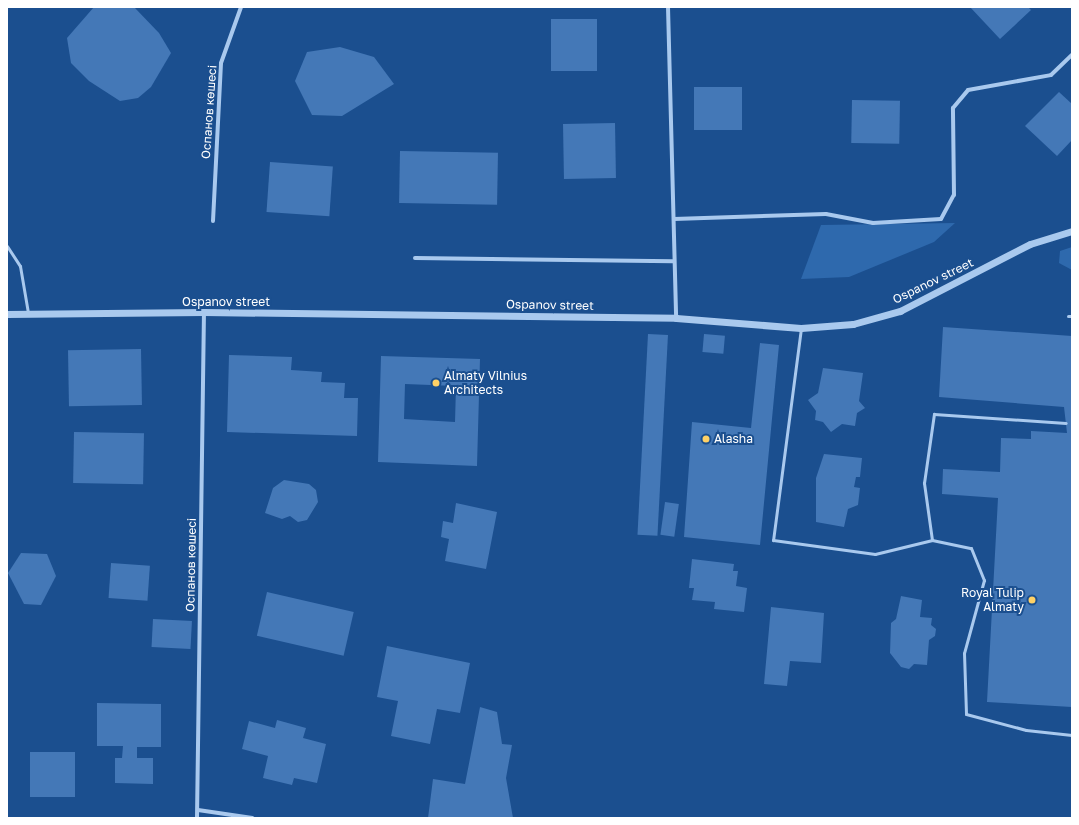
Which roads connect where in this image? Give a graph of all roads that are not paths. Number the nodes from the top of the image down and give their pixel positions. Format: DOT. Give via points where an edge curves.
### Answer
graph roads {
  1 [pos="241,7"];
  2 [pos="668,7"];
  3 [pos="1072,55"];
  4 [pos="674,219"];
  5 [pos="212,221"];
  6 [pos="1072,231"];
  7 [pos="7,246"];
  8 [pos="416,258"];
  9 [pos="672,261"];
  10 [pos="204,312"];
  11 [pos="7,314"];
  12 [pos="28,314"];
  13 [pos="676,318"];
  14 [pos="801,328"];
  15 [pos="1066,423"];
  16 [pos="932,540"];
  17 [pos="1072,734"];
  18 [pos="198,810"];
  19 [pos="198,818"];
  20 [pos="252,818"];
  1 -- 5 [label="street, Оспанов көшесі" via="221,64"];
  2 -- 4 [label="street"];
  3 -- 4 [label="street" via="1051,75 968,90 953,108 954,195 941,219 873,223 826,214"];
  4 -- 9 [label="street"];
  6 -- 14 [label="street, Ospanov street" via="1030,244 900,311 853,324"];
  7 -- 12 [label="lane" via="20,266"];
  8 -- 9 [label="street"];
  9 -- 13 [label="street"];
  10 -- 12 [label="street, Ospanov street"];
  10 -- 13 [label="street, Ospanov street"];
  10 -- 18 [label="street, Оспанов көшесі"];
  11 -- 12 [label="street, Ospanov street"];
  13 -- 14 [label="street, Ospanov street"];
  14 -- 16 [label="lane" via="773,540 874,554"];
  15 -- 16 [label="lane" via="934,414 924,483"];
  16 -- 17 [label="lane" via="971,548 984,580 964,653 966,714 1026,730"];
  18 -- 19 [label="street, Оспанов көшесі"];
  18 -- 20 [label="street"];
}
